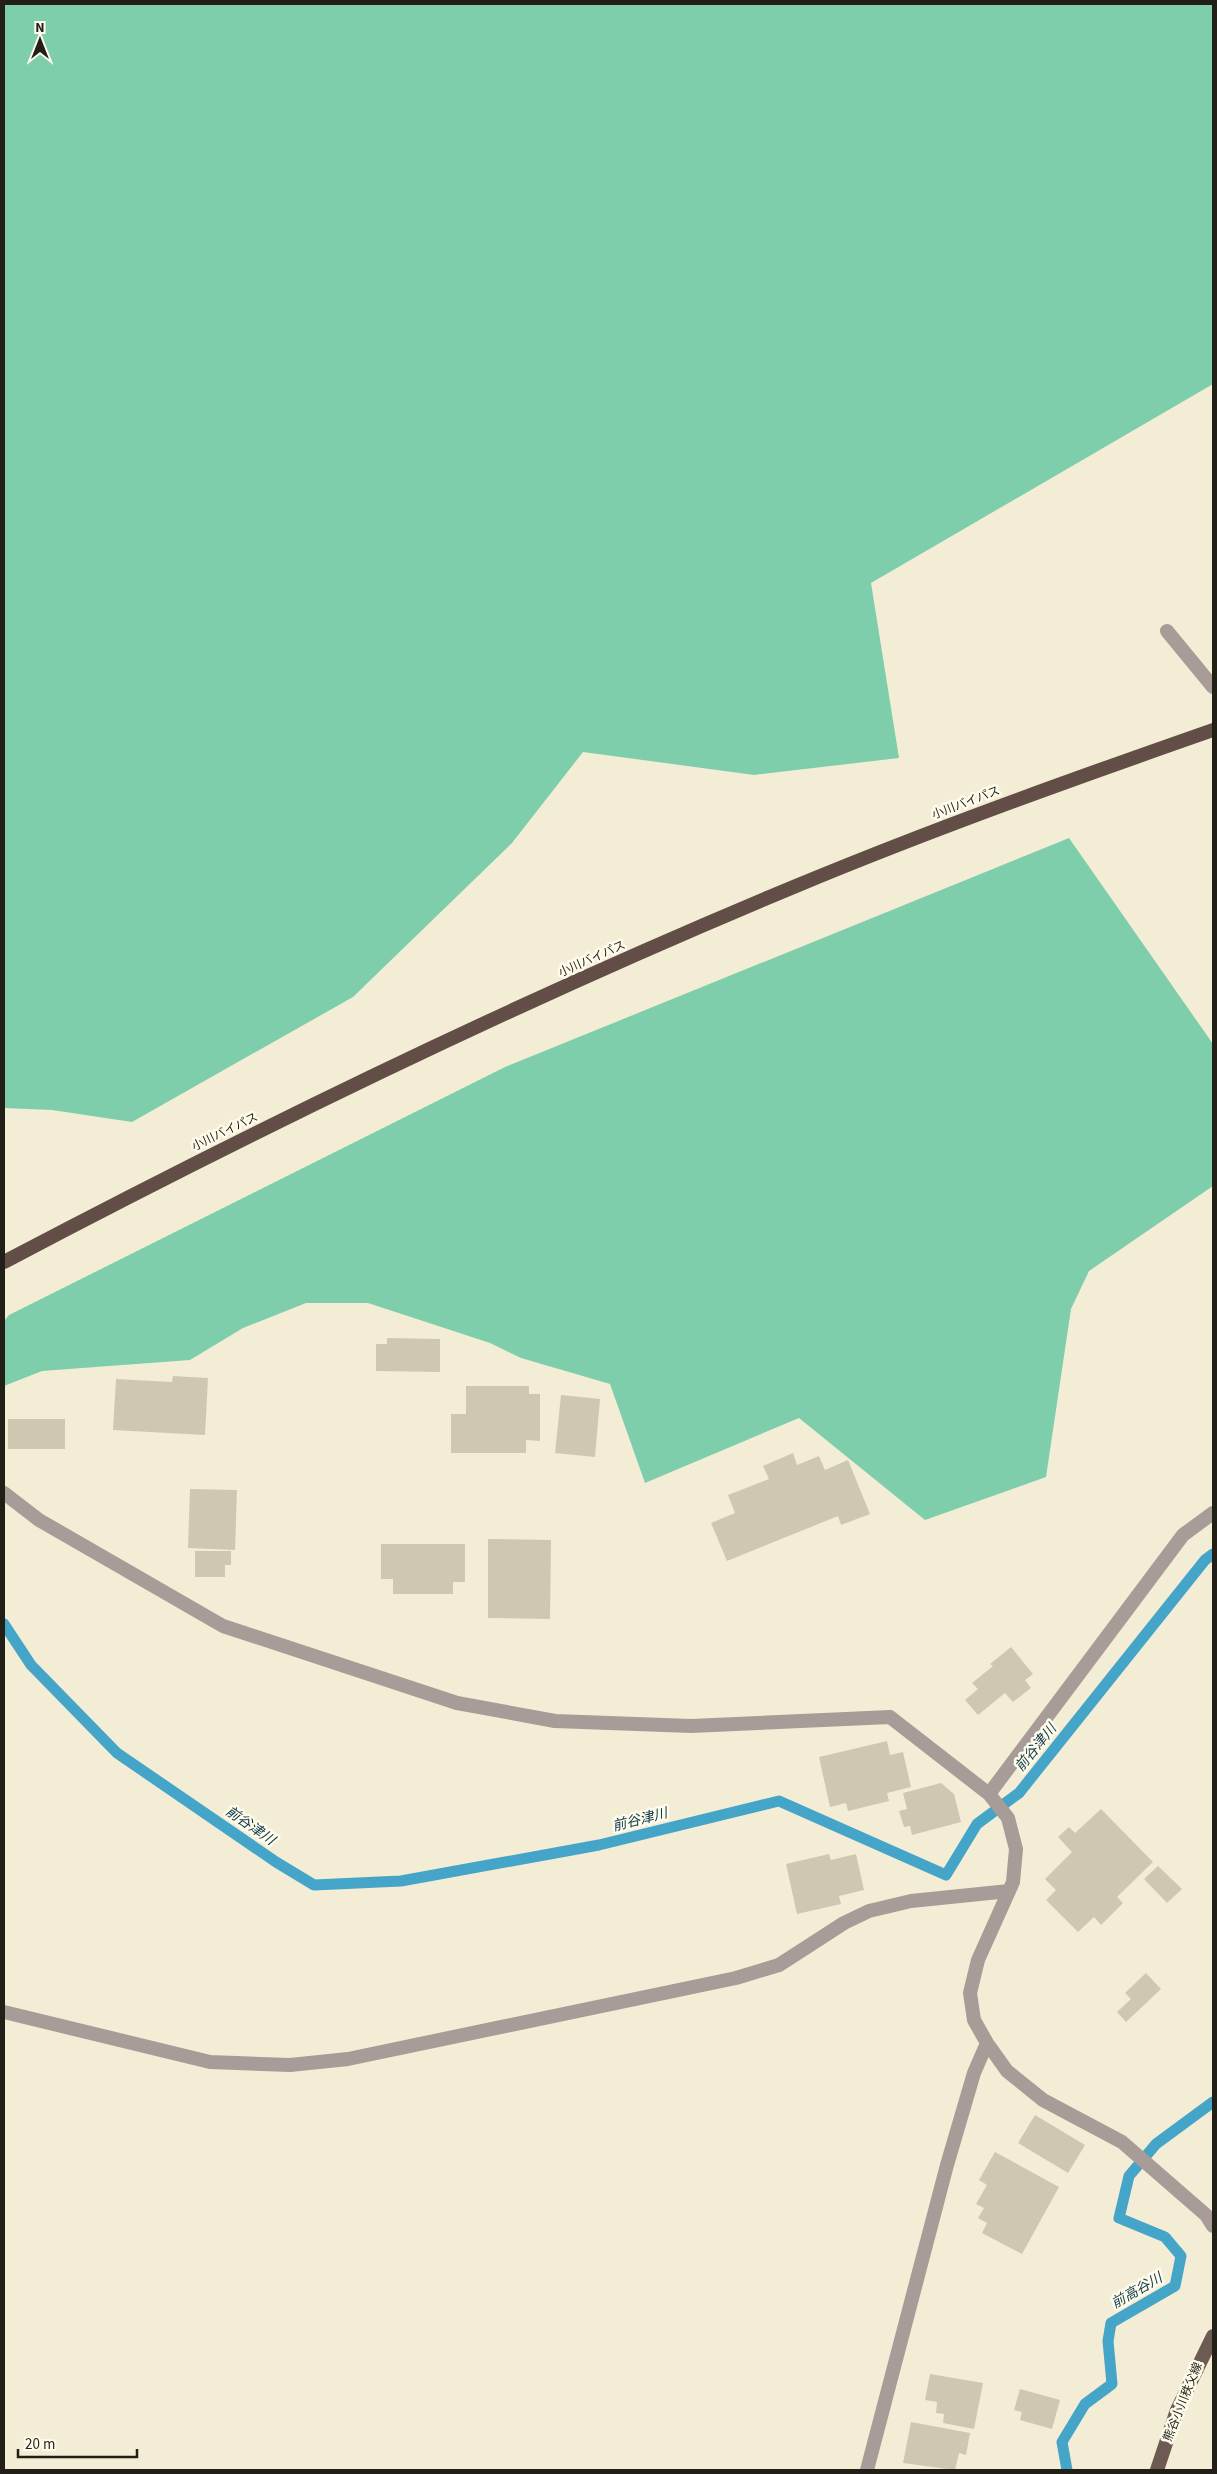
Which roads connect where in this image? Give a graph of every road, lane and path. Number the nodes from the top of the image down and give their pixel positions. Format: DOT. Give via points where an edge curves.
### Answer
graph roads {
  1 [pos="1167,631"];
  2 [pos="1213,687"];
  3 [pos="1213,730"];
  4 [pos="4,1262"];
  5 [pos="4,1493"];
  6 [pos="1213,1513"];
  7 [pos="989,1794"];
  8 [pos="1009,1891"];
  9 [pos="4,2012"];
  10 [pos="987,2043"];
  11 [pos="1213,2226"];
  12 [pos="1213,2336"];
  13 [pos="867,2470"];
  14 [pos="1157,2470"];
  1 -- 2 [label="street"];
  3 -- 4 [label="highway, 小川バイパス" via="1040,790 796,886 568,986 349,1088 143,1189"];
  5 -- 7 [label="street" via="39,1520 223,1626 457,1703 555,1721 691,1726 890,1717"];
  6 -- 7 [label="street" via="1183,1535"];
  7 -- 8 [label="street" via="1008,1818 1016,1849"];
  8 -- 9 [label="street" via="911,1901 869,1911 844,1923 779,1965 736,1978 348,2059 290,2066 210,2062"];
  8 -- 10 [label="street" via="978,1960 970,1993 974,2020"];
  10 -- 11 [label="street" via="1007,2071 1043,2100 1122,2142 1206,2215"];
  10 -- 13 [label="street" via="974,2073 947,2165"];
  12 -- 14 [label="main road, 熊谷小川秩父線" via="1177,2410"];
}
